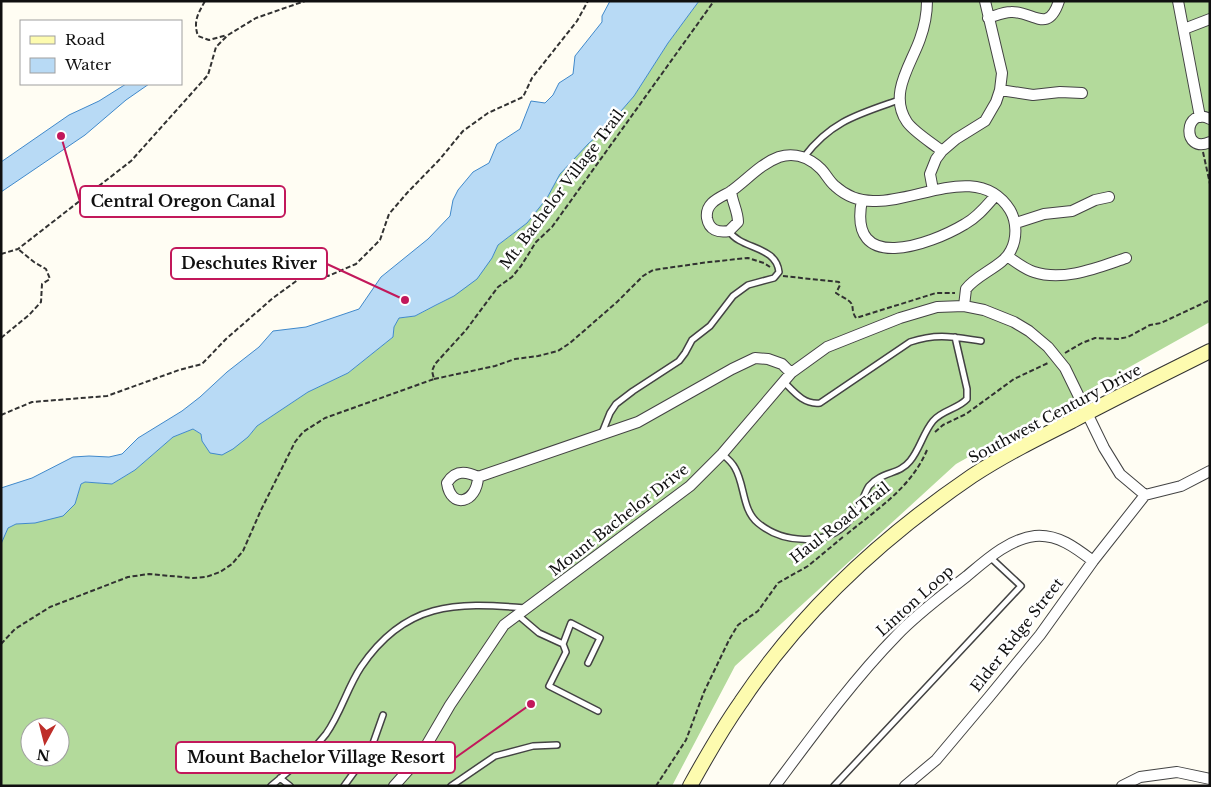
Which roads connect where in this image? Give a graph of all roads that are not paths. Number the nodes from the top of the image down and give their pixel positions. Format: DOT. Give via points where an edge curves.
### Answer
graph roads {
  1 [pos="927,1"];
  2 [pos="985,1"];
  3 [pos="1059,1"];
  4 [pos="1178,1"];
  5 [pos="988,18"];
  6 [pos="1210,19"];
  7 [pos="1184,29"];
  8 [pos="1000,90"];
  9 [pos="1082,93"];
  10 [pos="899,100"];
  11 [pos="1205,118"];
  12 [pos="1206,143"];
  13 [pos="942,152"];
  14 [pos="804,157"];
  15 [pos="933,190"];
  16 [pos="731,191"];
  17 [pos="996,195"];
  18 [pos="1109,197"];
  19 [pos="862,200"];
  20 [pos="1016,223"];
  21 [pos="729,232"];
  22 [pos="1007,256"];
  23 [pos="1126,258"];
  24 [pos="964,306"];
  25 [pos="955,337"];
  26 [pos="981,341"];
  27 [pos="1210,351"];
  28 [pos="791,373"];
  29 [pos="784,382"];
  30 [pos="1086,413"];
  31 [pos="601,436"];
  32 [pos="722,454"];
  33 [pos="1210,471"];
  34 [pos="478,478"];
  35 [pos="1145,495"];
  36 [pos="990,558"];
  37 [pos="1093,561"];
  38 [pos="528,608"];
  39 [pos="519,616"];
  40 [pos="563,644"];
  41 [pos="588,663"];
  42 [pos="598,711"];
  43 [pos="383,715"];
  44 [pos="557,745"];
  45 [pos="280,778"];
  46 [pos="1210,779"];
  47 [pos="396,785"];
  48 [pos="271,786"];
  49 [pos="290,786"];
  50 [pos="344,786"];
  51 [pos="451,786"];
  52 [pos="690,786"];
  53 [pos="775,786"];
  54 [pos="834,786"];
  55 [pos="905,786"];
  56 [pos="1122,786"];
  1 -- 10 [label="street" via="921,37 903,77"];
  2 -- 5 [label="street"];
  3 -- 5 [label="street" via="1053,15 1046,20 1011,12"];
  4 -- 7 [label="street"];
  5 -- 8 [label="street" via="1002,73"];
  6 -- 7 [label="street"];
  7 -- 11 [label="street"];
  8 -- 9 [label="street" via="1033,95"];
  8 -- 13 [label="street" via="985,121"];
  10 -- 13 [label="street" via="900,111 908,124"];
  10 -- 14 [label="lane" via="842,121 814,143"];
  11 -- 12 [label="street" via="1194,119 1188,131 1195,142"];
  13 -- 15 [label="street" via="930,174"];
  14 -- 16 [label="street" via="779,158 763,165"];
  14 -- 19 [label="street" via="820,168 840,190"];
  15 -- 17 [label="street" via="963,186 989,190"];
  15 -- 19 [label="street" via="891,201"];
  16 -- 21 [label="street" via="738,222"];
  16 -- 21 [label="street" via="711,202 707,212 710,227"];
  17 -- 19 [label="street" via="966,224 924,243 901,248 880,247 864,234 859,222"];
  17 -- 20 [label="street" via="1008,207"];
  18 -- 20 [label="street" via="1072,211 1044,214"];
  20 -- 22 [label="street" via="1012,250"];
  21 -- 31 [label="lane" via="738,240 767,252 780,270 778,275 748,285 733,296 710,326 692,340 679,361 616,404"];
  22 -- 23 [label="street" via="1035,272 1054,275 1074,273"];
  22 -- 24 [label="street" via="970,284 964,295"];
  24 -- 28 [label="street, Mount Bachelor Drive" via="937,307 900,318 827,347"];
  24 -- 30 [label="street, Mount Bachelor Drive" via="1014,322 1042,342 1065,368"];
  25 -- 26 [label="lane"];
  25 -- 29 [label="lane" via="926,337 910,342 820,403 800,398"];
  25 -- 32 [label="lane" via="967,399 934,420 910,462 899,470 880,476 868,488 859,508 846,524 827,536 792,540 756,523 748,509 736,469"];
  27 -- 30 [label="main road, Southwest Century Drive"];
  28 -- 29 [label="street, Mount Bachelor Drive"];
  28 -- 31 [label="street" via="782,364 768,358 755,358 638,422"];
  29 -- 32 [label="street, Mount Bachelor Drive"];
  30 -- 35 [label="street, Mount Bachelor Drive" via="1120,474"];
  30 -- 52 [label="main road, Southwest Century Drive" via="974,475 925,510 835,589 788,641 741,701"];
  31 -- 34 [label="street"];
  32 -- 38 [label="street, Mount Bachelor Drive" via="690,486"];
  33 -- 35 [label="street" via="1181,486"];
  35 -- 37 [label="street, Elder Ridge Street"];
  36 -- 37 [label="street, Linton Loop" via="1009,544 1035,536 1061,540"];
  36 -- 53 [label="street, Linton Loop" via="897,634 848,691"];
  36 -- 54 [label="lane" via="1021,586"];
  37 -- 55 [label="street, Elder Ridge Street" via="1040,635 989,697 936,760"];
  38 -- 39 [label="street, Mount Bachelor Drive"];
  38 -- 45 [label="lane" via="456,606 432,610 409,619 389,634 361,667 332,724 310,754"];
  39 -- 40 [label="lane" via="539,633"];
  39 -- 47 [label="street, Mount Bachelor Drive" via="504,625 419,758"];
  40 -- 41 [label="lane" via="571,623 600,638"];
  40 -- 42 [label="lane" via="566,652 549,686"];
  43 -- 50 [label="lane" via="371,749"];
  44 -- 51 [label="lane" via="533,746 495,756"];
  45 -- 48 [label="lane"];
  45 -- 49 [label="lane"];
  46 -- 56 [label="street" via="1177,772 1140,777"];
}
